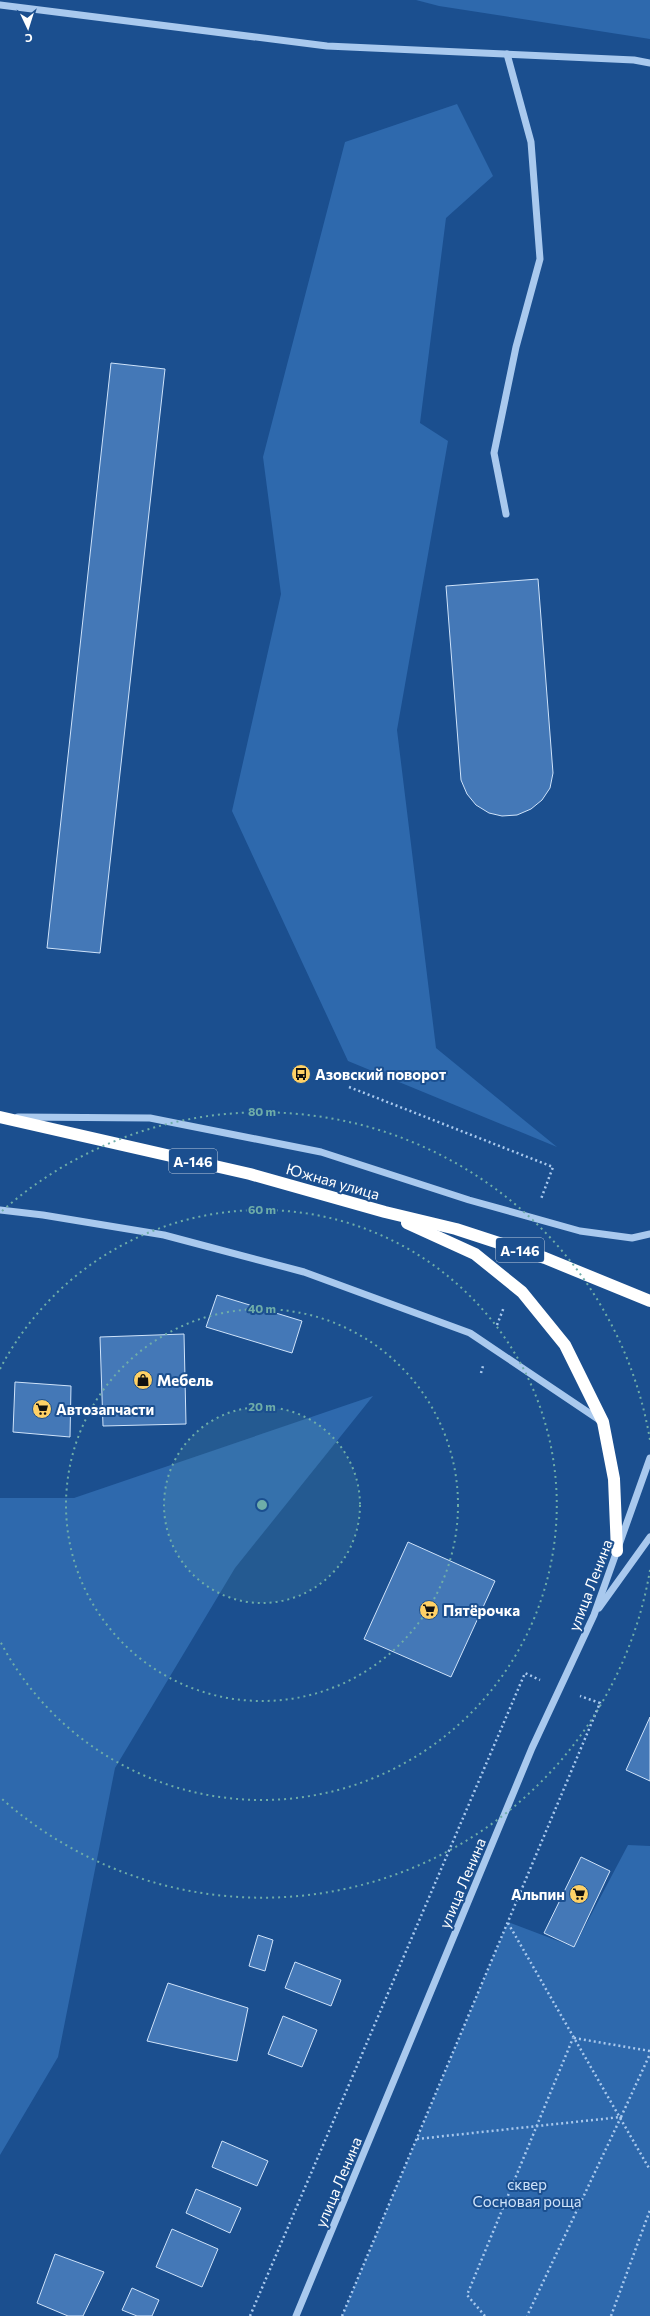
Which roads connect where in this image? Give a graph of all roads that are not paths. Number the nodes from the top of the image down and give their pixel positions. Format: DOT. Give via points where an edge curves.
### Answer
graph roads {
  1 [pos="0,5"];
  2 [pos="507,54"];
  3 [pos="650,63"];
  4 [pos="506,514"];
  5 [pos="0,1117"];
  6 [pos="0,1210"];
  7 [pos="384,1212"];
  8 [pos="650,1234"];
  9 [pos="650,1301"];
  10 [pos="603,1422"];
  11 [pos="650,1458"];
  12 [pos="650,1537"];
  13 [pos="617,1551"];
  14 [pos="594,1615"];
  15 [pos="296,2316"];
  1 -- 2 [label="street" via="327,46"];
  2 -- 3 [label="street"];
  2 -- 4 [label="street" via="531,142 540,259 516,347 494,453"];
  5 -- 7 [label="highway, Южная улица / А-146" via="250,1174"];
  5 -- 8 [label="street" via="150,1118 321,1152 469,1200 580,1232 632,1238"];
  6 -- 10 [label="street" via="164,1235 304,1272 470,1333"];
  7 -- 9 [label="highway, Южная улица / А-146" via="456,1229 516,1248"];
  7 -- 10 [label="highway" via="475,1254 522,1292 565,1345"];
  10 -- 13 [label="highway" via="614,1478"];
  11 -- 13 [label="street, улица Ленина"];
  12 -- 14 [label="street"];
  13 -- 14 [label="street, улица Ленина"];
  14 -- 15 [label="street, улица Ленина" via="532,1748"];
}
